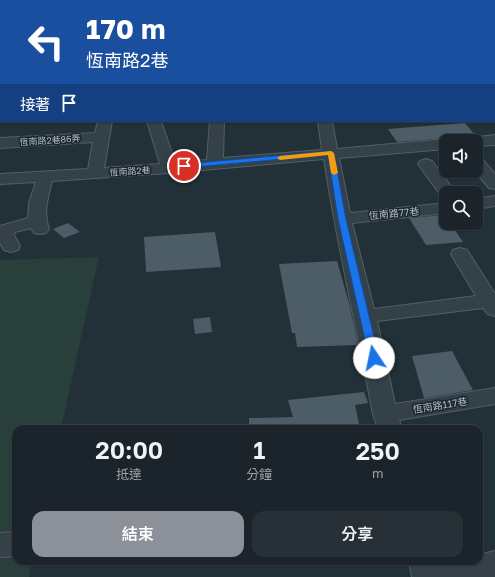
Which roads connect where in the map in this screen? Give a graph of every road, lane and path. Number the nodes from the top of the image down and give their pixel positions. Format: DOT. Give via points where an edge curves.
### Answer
graph roads {
  1 [pos="105,122"];
  2 [pos="154,122"];
  3 [pos="217,122"];
  4 [pos="324,122"];
  5 [pos="101,137"];
  6 [pos="495,140"];
  7 [pos="483,141"];
  8 [pos="0,143"];
  9 [pos="439,145"];
  10 [pos="331,153"];
  11 [pos="214,164"];
  12 [pos="426,164"];
  13 [pos="170,168"];
  14 [pos="483,170"];
  15 [pos="129,171"];
  16 [pos="95,173"];
  17 [pos="45,177"];
  18 [pos="0,179"];
  19 [pos="495,184"];
  20 [pos="443,186"];
  21 [pos="131,188"];
  22 [pos="495,201"];
  23 [pos="483,203"];
  24 [pos="439,209"];
  25 [pos="342,219"];
  26 [pos="11,246"];
  27 [pos="460,254"];
  28 [pos="493,304"];
  29 [pos="365,316"];
  30 [pos="495,396"];
  31 [pos="387,422"];
  32 [pos="12,544"];
  33 [pos="0,545"];
  34 [pos="495,564"];
  35 [pos="425,565"];
  36 [pos="427,577"];
  37 [pos="438,577"];
  1 -- 5 [label="street"];
  2 -- 13 [label="street"];
  3 -- 11 [label="street"];
  4 -- 10 [label="street"];
  5 -- 8 [label="street, 恆南路2巷86弄"];
  5 -- 16 [label="street"];
  6 -- 7 [label="street"];
  9 -- 10 [label="street, 恆南路2巷"];
  10 -- 11 [label="street, 恆南路2巷"];
  10 -- 25 [label="street"];
  11 -- 13 [label="street, 恆南路2巷"];
  12 -- 20 [label="street"];
  13 -- 15 [label="street, 恆南路2巷"];
  14 -- 19 [label="street"];
  15 -- 16 [label="street, 恆南路2巷"];
  15 -- 21 [label="street"];
  16 -- 17 [label="street, 恆南路2巷"];
  17 -- 18 [label="street, 恆南路2巷"];
  17 -- 26 [label="street" via="36,213 38,225 7,229 5,235"];
  22 -- 23 [label="street"];
  24 -- 25 [label="street, 恆南路77巷"];
  25 -- 29 [label="street"];
  27 -- 28 [label="street"];
  28 -- 29 [label="street"];
  29 -- 31 [label="street"];
  30 -- 31 [label="street, 恆南路117巷"];
  32 -- 33 [label="street"];
  34 -- 37 [label="street"];
  35 -- 36 [label="street"];
}
